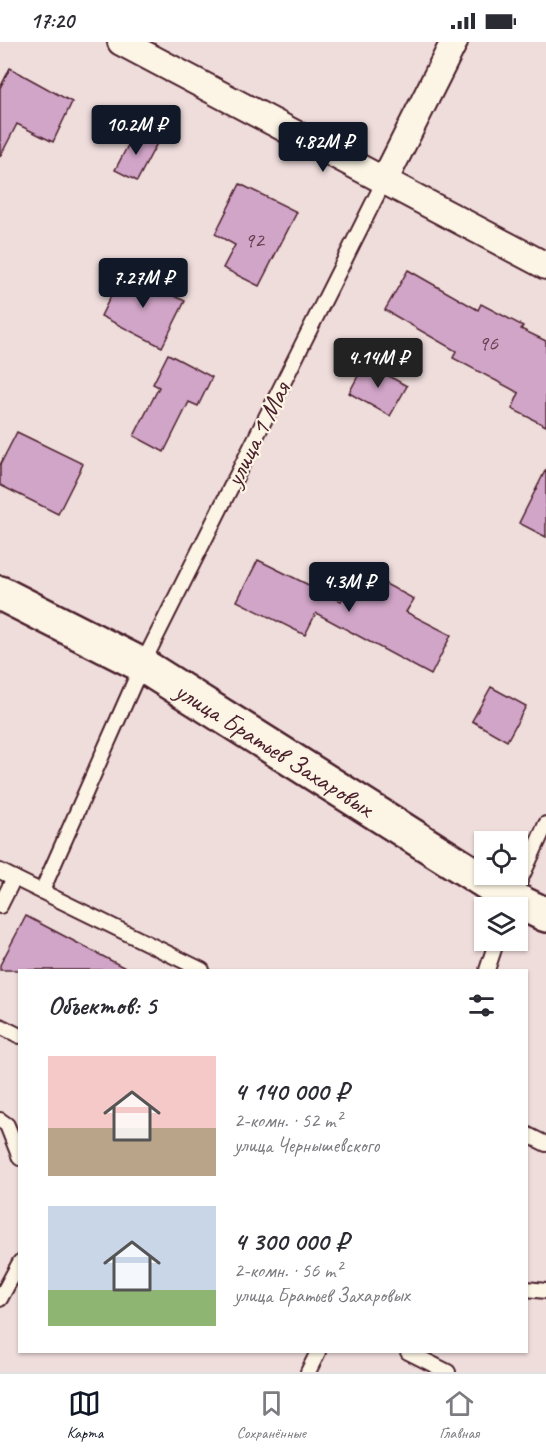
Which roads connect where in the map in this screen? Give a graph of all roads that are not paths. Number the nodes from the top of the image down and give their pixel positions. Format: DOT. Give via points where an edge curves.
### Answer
graph roads {
  1 [pos="121,42"];
  2 [pos="454,42"];
  3 [pos="384,181"];
  4 [pos="546,266"];
  5 [pos="0,593"];
  6 [pos="142,665"];
  7 [pos="546,824"];
  8 [pos="0,870"];
  9 [pos="14,878"];
  10 [pos="42,891"];
  11 [pos="501,897"];
  12 [pos="513,897"];
  13 [pos="0,906"];
  14 [pos="528,909"];
  15 [pos="546,915"];
  16 [pos="493,951"];
  17 [pos="200,969"];
  18 [pos="487,969"];
  19 [pos="0,1026"];
  20 [pos="18,1035"];
  21 [pos="0,1120"];
  22 [pos="528,1135"];
  23 [pos="546,1144"];
  24 [pos="18,1153"];
  25 [pos="18,1266"];
  26 [pos="528,1289"];
  27 [pos="546,1291"];
  28 [pos="0,1299"];
  29 [pos="318,1353"];
  30 [pos="416,1353"];
  31 [pos="308,1372"];
  32 [pos="448,1372"];
  1 -- 3 [label="street"];
  2 -- 3 [label="street, улица 1 Мая"];
  3 -- 4 [label="street"];
  3 -- 6 [label="lane, улица 1 Мая"];
  5 -- 6 [label="main road, улица Братьев Захаровых"];
  6 -- 10 [label="lane, улица 1 Мая"];
  6 -- 11 [label="main road, улица Братьев Захаровых"];
  7 -- 12 [label="lane"];
  8 -- 9 [label="lane"];
  9 -- 10 [label="lane"];
  9 -- 13 [label="lane"];
  10 -- 17 [label="lane"];
  14 -- 15 [label="main road, улица Братьев Захаровых"];
  16 -- 18 [label="lane"];
  19 -- 20 [label="lane"];
  21 -- 24 [label="lane" via="7,1125"];
  22 -- 23 [label="lane"];
  25 -- 28 [label="lane"];
  26 -- 27 [label="lane"];
  29 -- 31 [label="lane"];
  30 -- 32 [label="lane"];
}
